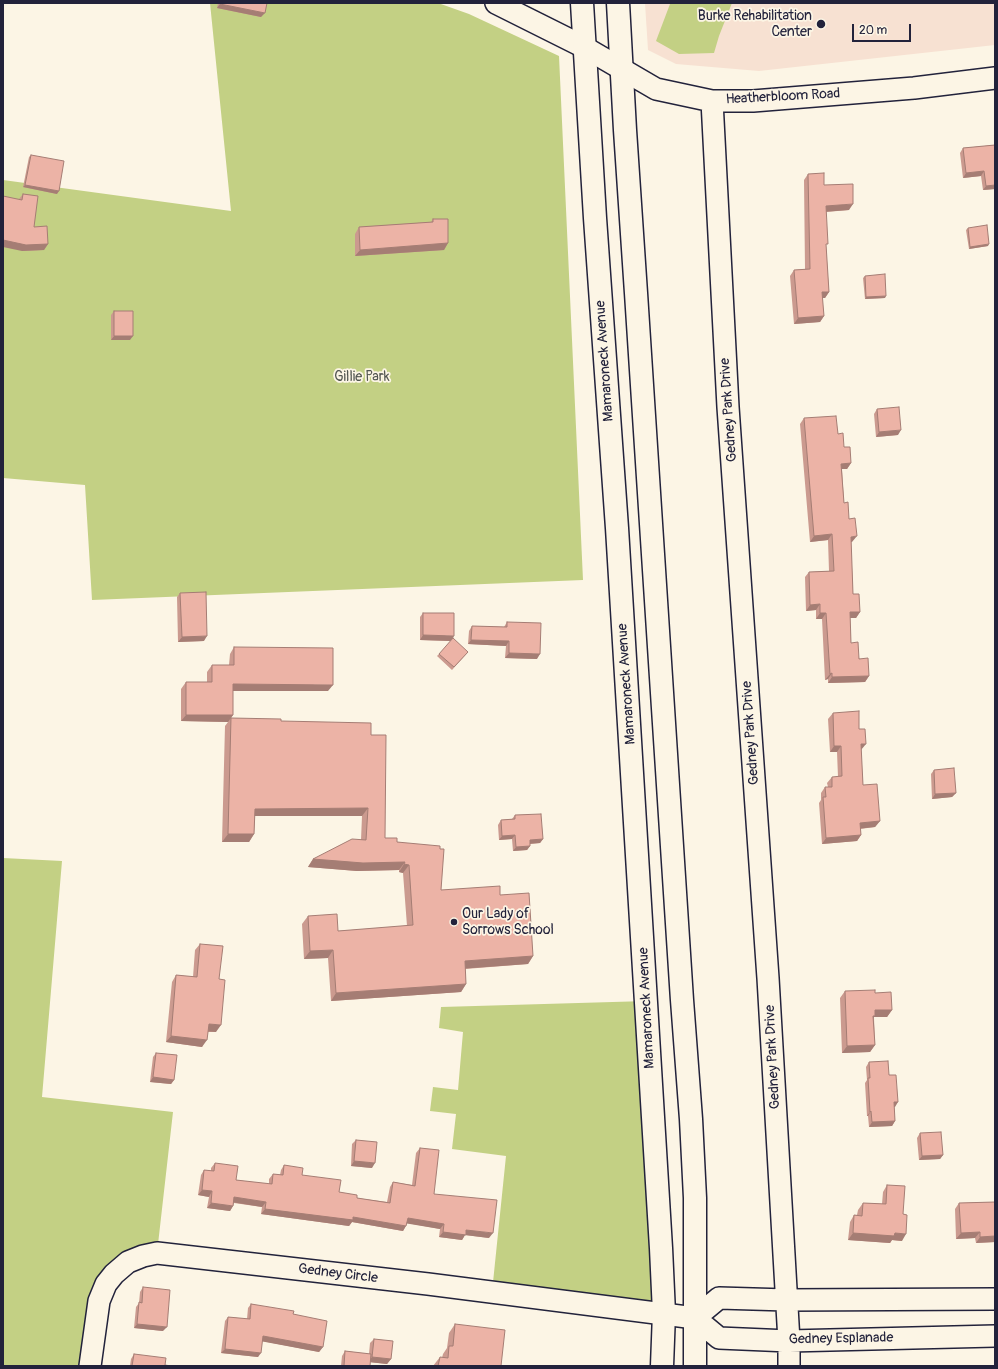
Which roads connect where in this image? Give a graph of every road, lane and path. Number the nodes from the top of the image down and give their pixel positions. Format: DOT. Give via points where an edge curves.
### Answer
graph roads {
  1 [pos="496,3"];
  2 [pos="582,3"];
  3 [pos="618,3"];
  4 [pos="584,47"];
  5 [pos="621,68"];
  6 [pos="995,78"];
  7 [pos="712,101"];
  8 [pos="995,1299"];
  9 [pos="786,1300"];
  10 [pos="664,1313"];
  11 [pos="695,1318"];
  12 [pos="995,1336"];
  13 [pos="789,1340"];
  14 [pos="90,1366"];
  15 [pos="662,1366"];
  16 [pos="695,1366"];
  17 [pos="789,1366"];
  1 -- 4 [label="street, Heatherbloom Road"];
  2 -- 4 [label="main road, Mamaroneck Avenue"];
  3 -- 5 [label="main road"];
  4 -- 5 [label="street, Heatherbloom Road"];
  4 -- 10 [label="main road, Mamaroneck Avenue" via="618,544"];
  5 -- 7 [label="street, Heatherbloom Road" via="656,89"];
  5 -- 11 [label="main road" via="692,1127 696,1198"];
  6 -- 7 [label="street, Heatherbloom Road" via="914,88 761,100"];
  7 -- 9 [label="street, Gedney Park Drive" via="728,399 768,970"];
  8 -- 9 [label="street"];
  9 -- 11 [label="street" via="719,1298"];
  9 -- 13 [label="street, Gedney Park Drive"];
  10 -- 11 [label="street"];
  10 -- 14 [label="street, Gedney Circle" via="157,1253 128,1262 106,1284 99,1301"];
  10 -- 15 [label="main road, Mamaroneck Avenue"];
  11 -- 13 [label="street, Gedney Esplanade" via="719,1338"];
  11 -- 16 [label="main road"];
  12 -- 13 [label="street, Gedney Esplanade"];
  13 -- 17 [label="street, Gedney Park Drive"];
}
